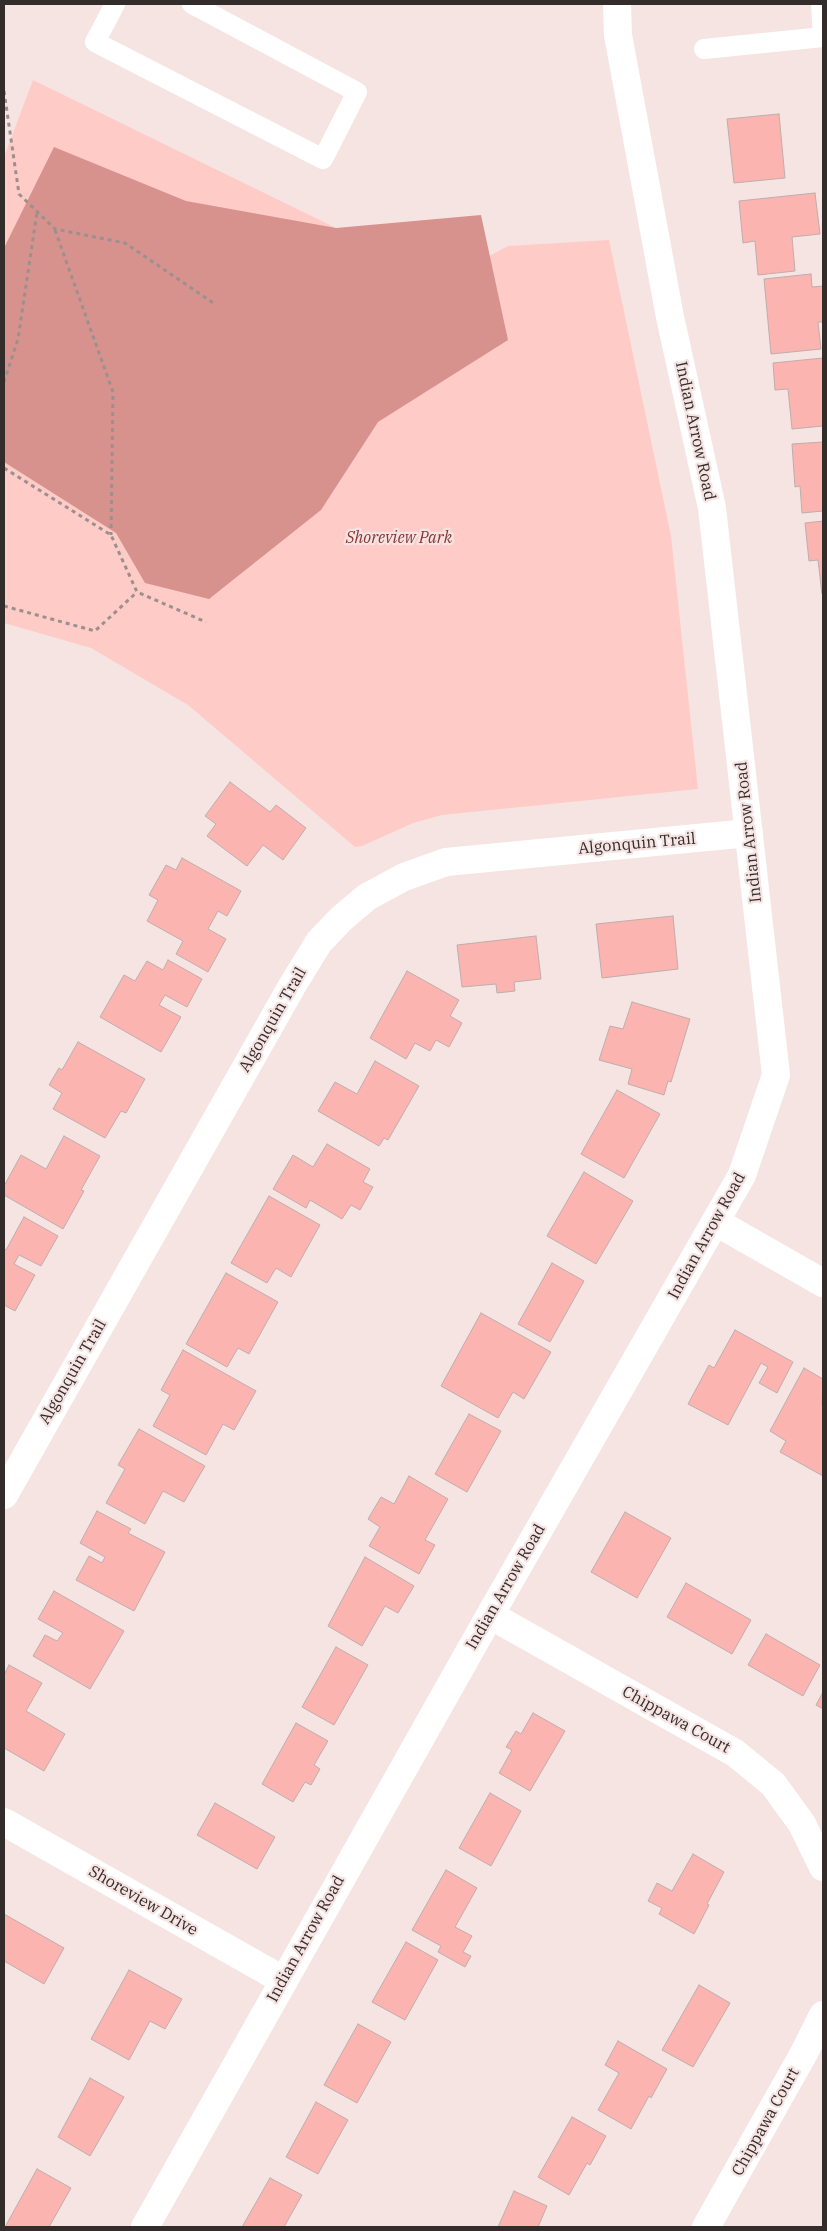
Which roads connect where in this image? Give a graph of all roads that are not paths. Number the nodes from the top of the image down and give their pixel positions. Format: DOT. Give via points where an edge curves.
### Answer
graph roads {
  1 [pos="115,4"];
  2 [pos="192,4"];
  3 [pos="617,4"];
  4 [pos="821,4"];
  5 [pos="218,10"];
  6 [pos="823,37"];
  7 [pos="704,49"];
  8 [pos="749,833"];
  9 [pos="716,1222"];
  10 [pos="823,1283"];
  11 [pos="4,1495"];
  12 [pos="490,1615"];
  13 [pos="4,1822"];
  14 [pos="823,1867"];
  15 [pos="283,1980"];
  16 [pos="823,2015"];
  17 [pos="145,2227"];
  18 [pos="706,2227"];
  1 -- 5 [label="lane" via="95,42 323,159 357,92"];
  2 -- 5 [label="lane"];
  3 -- 8 [label="street, Indian Arrow Road" via="618,35 670,317 712,508"];
  4 -- 6 [label="lane"];
  6 -- 7 [label="lane"];
  8 -- 9 [label="street, Indian Arrow Road" via="776,1074 742,1175"];
  8 -- 11 [label="street, Algonquin Trail" via="446,862 404,877 367,897 342,918 319,942 292,986"];
  9 -- 10 [label="street"];
  9 -- 12 [label="street, Indian Arrow Road"];
  12 -- 14 [label="street, Chippawa Court" via="735,1753 773,1784 802,1824"];
  12 -- 15 [label="street, Indian Arrow Road"];
  13 -- 15 [label="street, Shoreview Drive"];
  15 -- 17 [label="street, Indian Arrow Road"];
  16 -- 18 [label="street, Chippawa Court"];
}
